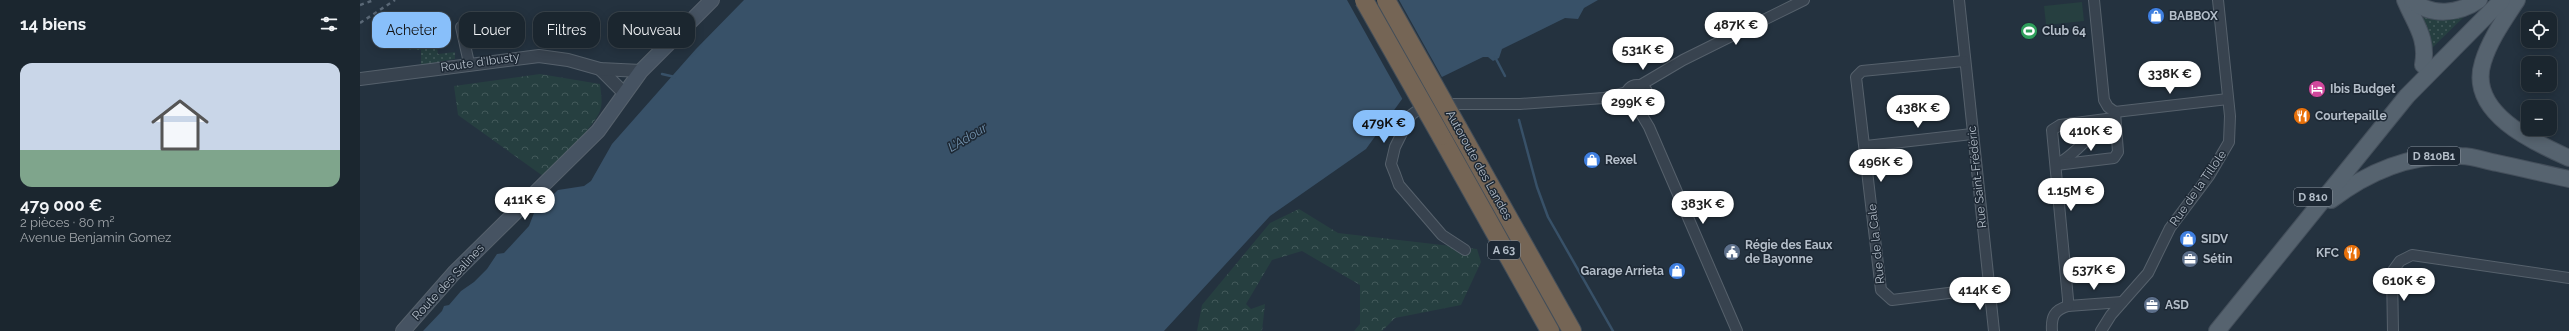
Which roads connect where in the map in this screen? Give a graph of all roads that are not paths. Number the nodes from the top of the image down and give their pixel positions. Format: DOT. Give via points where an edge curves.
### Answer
graph roads {
  1 [pos="712,0"];
  2 [pos="1364,0"];
  3 [pos="1386,0"];
  4 [pos="1804,0"];
  5 [pos="1958,0"];
  6 [pos="2094,0"];
  7 [pos="2218,0"];
  8 [pos="2405,0"];
  9 [pos="2412,0"];
  10 [pos="2479,0"];
  11 [pos="2490,0"];
  12 [pos="2502,0"];
  13 [pos="2517,0"];
  14 [pos="466,48"];
  15 [pos="1964,61"];
  16 [pos="469,63"];
  17 [pos="2423,65"];
  18 [pos="600,69"];
  19 [pos="641,71"];
  20 [pos="1659,73"];
  21 [pos="360,79"];
  22 [pos="1639,86"];
  23 [pos="625,94"];
  24 [pos="2228,99"];
  25 [pos="1636,100"];
  26 [pos="2115,115"];
  27 [pos="1972,134"];
  28 [pos="1866,146"];
  29 [pos="2569,158"];
  30 [pos="2056,165"];
  31 [pos="1459,168"];
  32 [pos="2569,179"];
  33 [pos="2312,214"];
  34 [pos="1465,250"];
  35 [pos="2569,278"];
  36 [pos="1989,288"];
  37 [pos="2122,302"];
  38 [pos="2068,306"];
  39 [pos="403,331"];
  40 [pos="1538,331"];
  41 [pos="1550,331"];
  42 [pos="1573,331"];
  43 [pos="1737,331"];
  44 [pos="1994,331"];
  45 [pos="2052,331"];
  46 [pos="2101,331"];
  47 [pos="2206,331"];
  48 [pos="2217,331"];
  49 [pos="2393,331"];
  1 -- 19 [label="main road, Route des Salines"];
  2 -- 31 [label="highway, Autoroute des Landes / A 63, bridge"];
  3 -- 42 [label="highway, Autoroute des Landes / A 63, bridge"];
  4 -- 20 [label="street"];
  5 -- 15 [label="street, Rue Saint-Frédéric"];
  6 -- 26 [label="street" via="2104,100"];
  7 -- 24 [label="street, Rue de la Tillole"];
  8 -- 17 [label="main road" via="2424,40 2426,48"];
  9 -- 10 [label="main road" via="2430,11 2444,12 2467,7"];
  11 -- 17 [label="main road, D 810"];
  12 -- 33 [label="main road, D 810" via="2407,96"];
  13 -- 29 [label="main road" via="2496,32 2482,63 2485,95 2514,129"];
  14 -- 16 [label="street"];
  15 -- 27 [label="street, Rue Saint-Frédéric"];
  15 -- 28 [label="street, Rue de la Cale" via="1862,71 1856,77"];
  16 -- 18 [label="street, Route d'Ibusty" via="539,56 568,60"];
  16 -- 21 [label="street, Route d'Ibusty"];
  17 -- 47 [label="main road, D 810" via="2352,148"];
  18 -- 19 [label="street, Route d'Ibusty"];
  18 -- 23 [label="street"];
  19 -- 23 [label="main road, Route des Salines"];
  20 -- 22 [label="street"];
  20 -- 25 [label="street"];
  22 -- 25 [label="street"];
  22 -- 25 [label="street" via="1634,86"];
  23 -- 39 [label="main road, Route des Salines" via="598,131 454,273"];
  24 -- 26 [label="street"];
  24 -- 37 [label="street, Rue de la Tillole" via="2229,142 2223,154 2170,228 2148,273"];
  25 -- 34 [label="street" via="1604,98 1520,104 1460,103 1422,107 1411,115 1395,148 1392,164 1399,185 1442,235"];
  25 -- 43 [label="street"];
  26 -- 30 [label="street" via="2068,158"];
  26 -- 30 [label="street" via="2054,128"];
  26 -- 30 [label="street" via="2118,152 2114,158"];
  27 -- 28 [label="street"];
  27 -- 36 [label="street, Rue Saint-Frédéric"];
  28 -- 36 [label="street, Rue de la Cale" via="1881,290 1892,300"];
  30 -- 38 [label="street"];
  31 -- 40 [label="highway" via="1465,196"];
  31 -- 41 [label="highway, Autoroute des Landes / A 63"];
  32 -- 33 [label="main road, D 810B1" via="2463,156 2425,157 2386,167 2367,175 2347,186"];
  33 -- 48 [label="main road, D 810"];
  35 -- 49 [label="street" via="2412,255 2400,261 2392,272"];
  36 -- 44 [label="street, Rue Saint-Frédéric"];
  37 -- 38 [label="street"];
  37 -- 46 [label="street, Rue de la Tillole"];
  38 -- 45 [label="street" via="2058,309 2052,318"];
}
